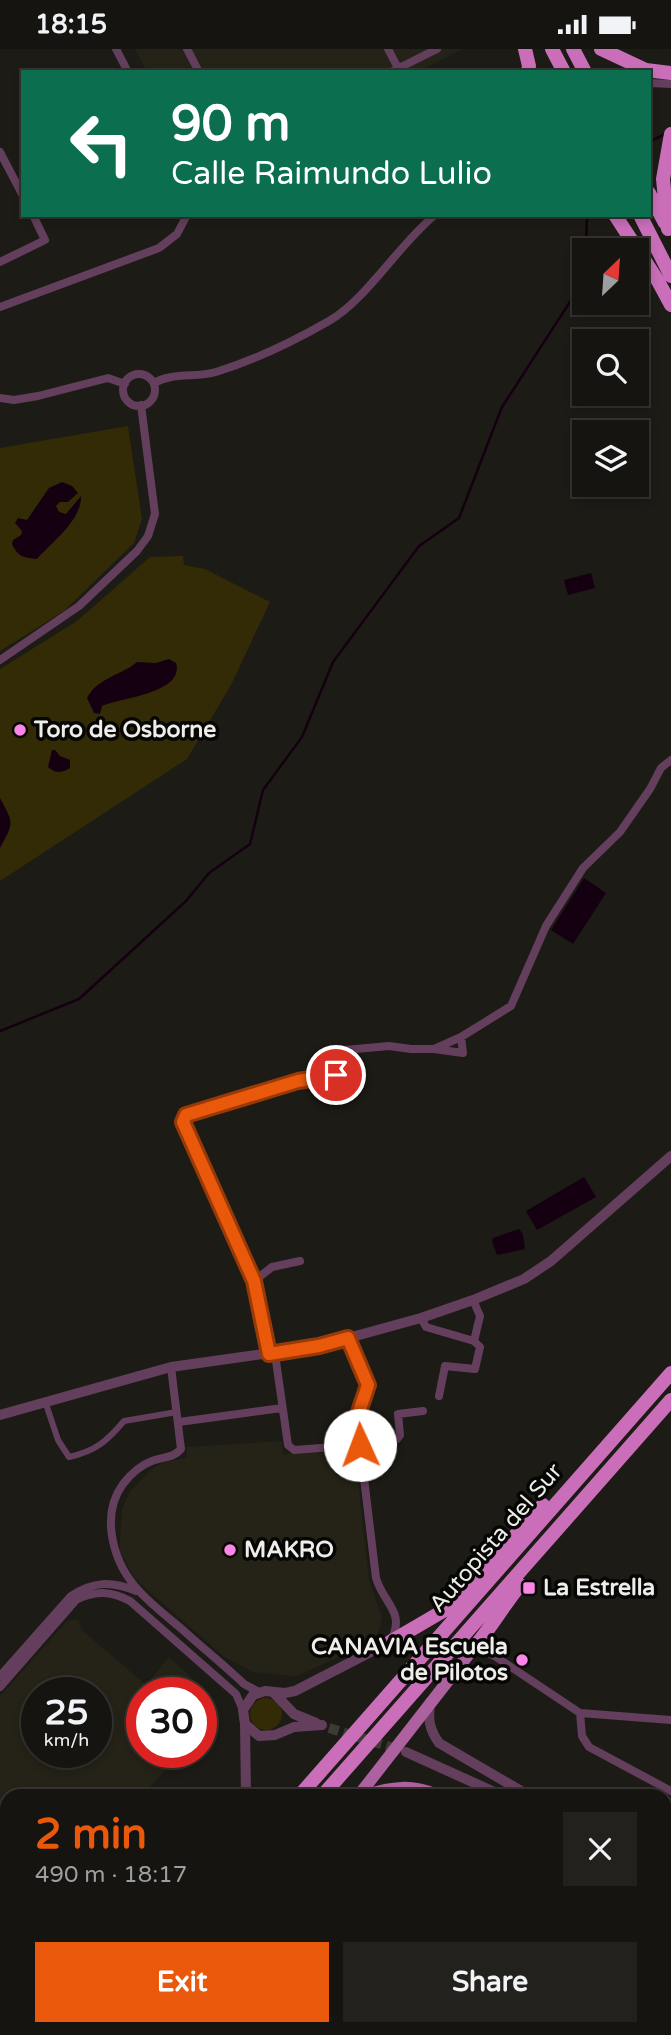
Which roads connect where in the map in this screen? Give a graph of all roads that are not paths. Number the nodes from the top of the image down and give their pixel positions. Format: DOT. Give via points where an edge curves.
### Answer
graph roads {
  1 [pos="116,49"];
  2 [pos="187,49"];
  3 [pos="388,49"];
  4 [pos="437,49"];
  5 [pos="525,49"];
  6 [pos="552,49"];
  7 [pos="573,49"];
  8 [pos="601,49"];
  9 [pos="127,70"];
  10 [pos="198,70"];
  11 [pos="394,70"];
  12 [pos="528,70"];
  13 [pos="563,70"];
  14 [pos="584,70"];
  15 [pos="646,70"];
  16 [pos="651,72"];
  17 [pos="669,80"];
  18 [pos="651,83"];
  19 [pos="671,134"];
  20 [pos="0,152"];
  21 [pos="21,192"];
  22 [pos="651,197"];
  23 [pos="34,217"];
  24 [pos="187,217"];
  25 [pos="433,217"];
  26 [pos="616,217"];
  27 [pos="641,217"];
  28 [pos="669,232"];
  29 [pos="0,262"];
  30 [pos="671,277"];
  31 [pos="671,305"];
  32 [pos="0,307"];
  33 [pos="154,383"];
  34 [pos="125,384"];
  35 [pos="0,398"];
  36 [pos="141,405"];
  37 [pos="0,660"];
  38 [pos="671,760"];
  39 [pos="461,1037"];
  40 [pos="434,1049"];
  41 [pos="326,1077"];
  42 [pos="327,1096"];
  43 [pos="671,1156"];
  44 [pos="300,1261"];
  45 [pos="254,1281"];
  46 [pos="473,1300"];
  47 [pos="421,1318"];
  48 [pos="348,1338"];
  49 [pos="474,1341"];
  50 [pos="272,1354"];
  51 [pos="171,1367"];
  52 [pos="671,1373"];
  53 [pos="439,1396"];
  54 [pos="45,1401"];
  55 [pos="671,1402"];
  56 [pos="282,1408"];
  57 [pos="422,1411"];
  58 [pos="177,1412"];
  59 [pos="0,1415"];
  60 [pos="179,1422"];
  61 [pos="360,1445"];
  62 [pos="139,1592"];
  63 [pos="488,1632"];
  64 [pos="390,1642"];
  65 [pos="472,1650"];
  66 [pos="496,1657"];
  67 [pos="0,1676"];
  68 [pos="0,1687"];
  69 [pos="259,1692"];
  70 [pos="274,1693"];
  71 [pos="430,1701"];
  72 [pos="243,1710"];
  73 [pos="580,1713"];
  74 [pos="671,1720"];
  75 [pos="245,1724"];
  76 [pos="406,1752"];
  77 [pos="450,1772"];
  78 [pos="246,1789"];
  79 [pos="304,1789"];
  80 [pos="328,1789"];
  81 [pos="364,1789"];
  82 [pos="391,1789"];
  83 [pos="420,1789"];
  84 [pos="480,1789"];
  85 [pos="487,1789"];
  86 [pos="518,1789"];
  87 [pos="667,1789"];
  1 -- 9 [label="street"];
  2 -- 10 [label="street"];
  3 -- 11 [label="street"];
  4 -- 11 [label="street"];
  5 -- 12 [label="highway"];
  6 -- 13 [label="highway"];
  7 -- 14 [label="highway"];
  8 -- 15 [label="highway"];
  16 -- 17 [label="highway"];
  17 -- 18 [label="street"];
  19 -- 28 [label="highway" via="663,179"];
  20 -- 21 [label="street"];
  22 -- 28 [label="highway"];
  23 -- 29 [label="street" via="45,240"];
  24 -- 32 [label="street" via="177,234 159,248"];
  25 -- 33 [label="street" via="331,320 213,373 165,377"];
  26 -- 31 [label="highway"];
  27 -- 30 [label="highway"];
  33 -- 34 [label="street" via="136,374"];
  33 -- 36 [label="street" via="154,395"];
  34 -- 35 [label="street" via="108,378 38,396"];
  34 -- 36 [label="street" via="129,401"];
  36 -- 37 [label="street" via="155,514 148,536 79,606"];
  38 -- 39 [label="street" via="661,768 620,832 583,868 546,926 512,1006"];
  39 -- 40 [label="street"];
  39 -- 40 [label="street" via="463,1053"];
  40 -- 41 [label="street" via="389,1046 345,1050 336,1075"];
  41 -- 42 [label="street"];
  41 -- 45 [label="street" via="186,1115 183,1122"];
  43 -- 46 [label="street" via="551,1261 524,1279"];
  44 -- 45 [label="street" via="272,1267"];
  45 -- 50 [label="street"];
  46 -- 47 [label="street"];
  46 -- 49 [label="street" via="480,1316"];
  47 -- 48 [label="street"];
  47 -- 49 [label="street" via="426,1327"];
  48 -- 50 [label="street"];
  48 -- 61 [label="street" via="368,1385 359,1412"];
  49 -- 53 [label="street" via="480,1347 475,1369 445,1366"];
  50 -- 51 [label="street"];
  50 -- 56 [label="street"];
  51 -- 54 [label="street"];
  51 -- 58 [label="street"];
  52 -- 64 [label="highway" via="602,1440 450,1607"];
  52 -- 79 [label="highway, Autopista del Sur"];
  54 -- 58 [label="street" via="69,1457 90,1452 124,1421"];
  54 -- 59 [label="street"];
  55 -- 63 [label="highway" via="626,1464 503,1606"];
  55 -- 80 [label="highway, Autopista del Sur"];
  56 -- 60 [label="street"];
  56 -- 61 [label="street" via="294,1450"];
  57 -- 61 [label="street" via="398,1414 397,1439"];
  58 -- 60 [label="street"];
  60 -- 62 [label="street" via="178,1453 134,1472 113,1504 110,1521 116,1554"];
  61 -- 64 [label="street" via="376,1578 396,1616"];
  62 -- 67 [label="street" via="115,1584 84,1587"];
  62 -- 69 [label="street"];
  63 -- 65 [label="highway"];
  63 -- 66 [label="street" via="486,1643"];
  64 -- 70 [label="street" via="295,1691"];
  65 -- 66 [label="street"];
  65 -- 71 [label="main road"];
  66 -- 73 [label="street"];
  68 -- 72 [label="street" via="76,1600 101,1592 130,1601 228,1687"];
  69 -- 70 [label="street"];
  69 -- 72 [label="street" via="248,1699"];
  70 -- 75 [label="street" via="294,1714 326,1727 294,1727 265,1737"];
  71 -- 81 [label="main road"];
  71 -- 86 [label="street" via="428,1722 439,1743"];
  72 -- 75 [label="street"];
  73 -- 74 [label="street"];
  73 -- 87 [label="street" via="582,1736 589,1747"];
  75 -- 78 [label="street"];
  76 -- 77 [label="street"];
  77 -- 84 [label="street"];
  77 -- 85 [label="street"];
  82 -- 83 [label="main road"];
}
